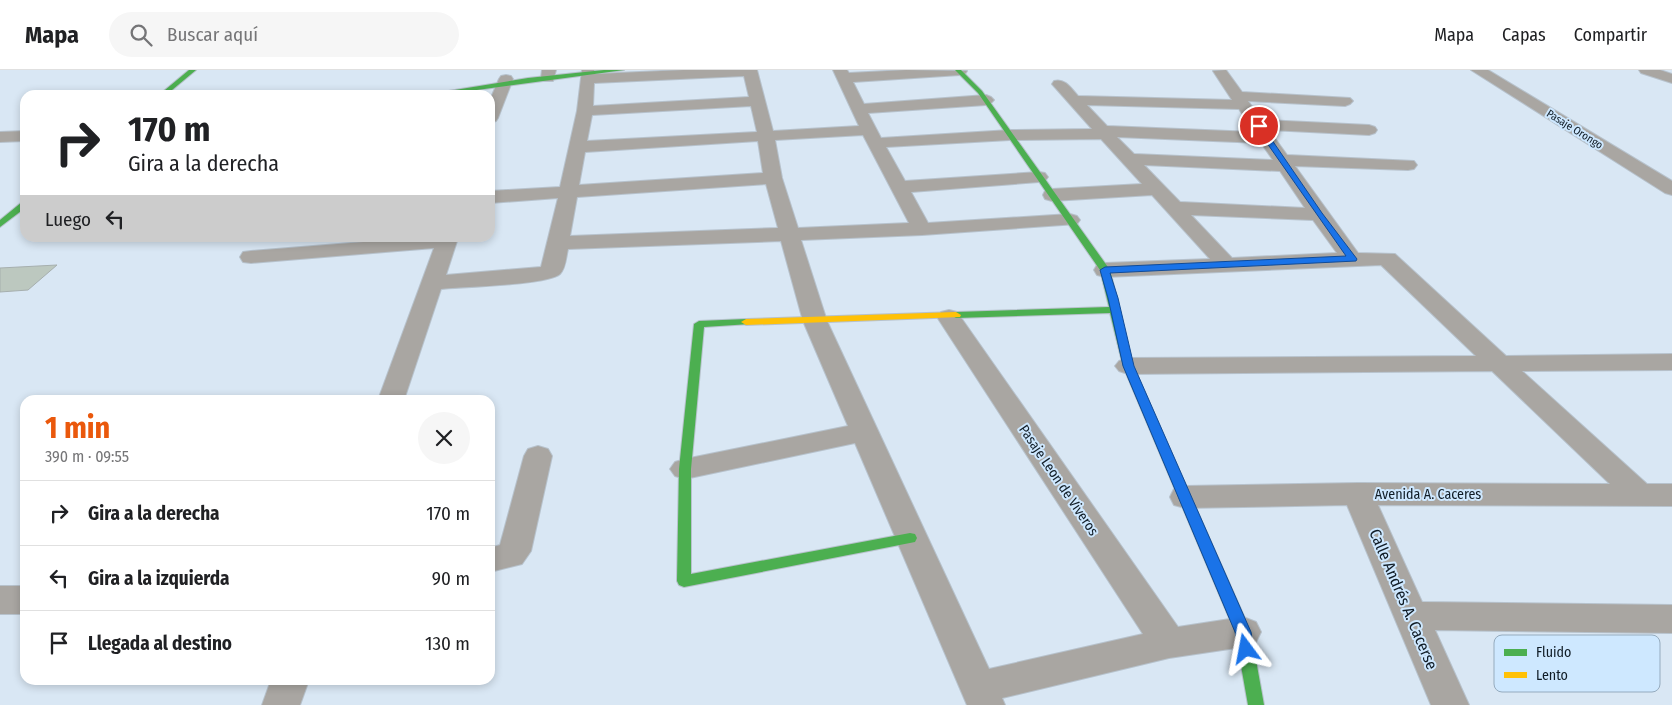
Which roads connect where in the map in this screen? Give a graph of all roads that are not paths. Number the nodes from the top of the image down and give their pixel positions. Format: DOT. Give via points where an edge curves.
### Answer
graph roads {
  1 [pos="193,70"];
  2 [pos="621,70"];
  3 [pos="1231,70"];
  4 [pos="1478,70"];
  5 [pos="1646,70"];
  6 [pos="750,71"];
  7 [pos="959,71"];
  8 [pos="548,74"];
  9 [pos="590,74"];
  10 [pos="842,74"];
  11 [pos="1672,79"];
  12 [pos="505,81"];
  13 [pos="1059,84"];
  14 [pos="168,90"];
  15 [pos="441,90"];
  16 [pos="455,90"];
  17 [pos="986,100"];
  18 [pos="1074,100"];
  19 [pos="758,101"];
  20 [pos="1242,101"];
  21 [pos="1345,101"];
  22 [pos="495,104"];
  23 [pos="858,108"];
  24 [pos="585,111"];
  25 [pos="1369,130"];
  26 [pos="1104,132"];
  27 [pos="1263,132"];
  28 [pos="1010,135"];
  29 [pos="20,136"];
  30 [pos="872,136"];
  31 [pos="0,137"];
  32 [pos="766,137"];
  33 [pos="578,147"];
  34 [pos="1129,159"];
  35 [pos="1284,163"];
  36 [pos="1408,165"];
  37 [pos="1039,177"];
  38 [pos="773,178"];
  39 [pos="900,187"];
  40 [pos="1157,189"];
  41 [pos="1672,190"];
  42 [pos="568,192"];
  43 [pos="1052,195"];
  44 [pos="495,196"];
  45 [pos="20,208"];
  46 [pos="1174,208"];
  47 [pos="1319,214"];
  48 [pos="1070,220"];
  49 [pos="0,224"];
  50 [pos="922,229"];
  51 [pos="790,234"];
  52 [pos="262,242"];
  53 [pos="429,242"];
  54 [pos="446,242"];
  55 [pos="558,244"];
  56 [pos="1352,259"];
  57 [pos="247,262"];
  58 [pos="1227,264"];
  59 [pos="1105,270"];
  60 [pos="432,283"];
  61 [pos="1116,310"];
  62 [pos="949,317"];
  63 [pos="815,321"];
  64 [pos="1672,362"];
  65 [pos="1497,363"];
  66 [pos="1128,366"];
  67 [pos="393,395"];
  68 [pos="865,432"];
  69 [pos="538,456"];
  70 [pos="685,469"];
  71 [pos="1358,494"];
  72 [pos="1639,494"];
  73 [pos="1672,495"];
  74 [pos="1185,497"];
  75 [pos="910,538"];
  76 [pos="495,559"];
  77 [pos="0,600"];
  78 [pos="20,600"];
  79 [pos="1411,616"];
  80 [pos="1672,619"];
  81 [pos="1243,632"];
  82 [pos="1169,643"];
  83 [pos="288,685"];
  84 [pos="982,696"];
  85 [pos="281,705"];
  86 [pos="1256,705"];
  87 [pos="1450,705"];
  1 -- 14 [label="street"];
  2 -- 9 [label="street"];
  3 -- 20 [label="street" via="1220,71"];
  4 -- 41 [label="street, Pasaje Orongo"];
  5 -- 11 [label="street"];
  6 -- 9 [label="street"];
  6 -- 19 [label="street"];
  7 -- 10 [label="street"];
  7 -- 17 [label="street"];
  8 -- 9 [label="street"];
  8 -- 12 [label="street"];
  9 -- 24 [label="street"];
  10 -- 23 [label="street"];
  12 -- 15 [label="street"];
  12 -- 16 [label="street"];
  12 -- 22 [label="street"];
  13 -- 18 [label="street"];
  17 -- 23 [label="street"];
  17 -- 28 [label="street"];
  18 -- 20 [label="street"];
  18 -- 26 [label="street"];
  19 -- 24 [label="street"];
  19 -- 32 [label="street"];
  20 -- 21 [label="street"];
  20 -- 27 [label="street"];
  23 -- 30 [label="street"];
  24 -- 33 [label="street"];
  25 -- 27 [label="street"];
  26 -- 27 [label="street"];
  26 -- 28 [label="street"];
  26 -- 34 [label="street"];
  27 -- 35 [label="street"];
  28 -- 30 [label="street"];
  28 -- 37 [label="street"];
  29 -- 31 [label="street"];
  30 -- 32 [label="street"];
  30 -- 39 [label="street"];
  32 -- 33 [label="street"];
  32 -- 38 [label="street"];
  33 -- 42 [label="street"];
  34 -- 35 [label="street"];
  34 -- 40 [label="street"];
  35 -- 36 [label="street"];
  35 -- 47 [label="street"];
  37 -- 39 [label="street"];
  37 -- 43 [label="street"];
  38 -- 42 [label="street"];
  38 -- 51 [label="street"];
  39 -- 50 [label="street"];
  40 -- 43 [label="street"];
  40 -- 46 [label="street"];
  42 -- 44 [label="street"];
  42 -- 55 [label="street"];
  43 -- 48 [label="street"];
  45 -- 49 [label="street"];
  46 -- 47 [label="street"];
  46 -- 58 [label="street"];
  47 -- 56 [label="street"];
  48 -- 50 [label="street"];
  48 -- 59 [label="street"];
  50 -- 51 [label="street"];
  51 -- 55 [label="street"];
  51 -- 63 [label="street"];
  52 -- 57 [label="street"];
  53 -- 57 [label="street"];
  54 -- 60 [label="street"];
  55 -- 60 [label="street" via="553,269 544,274"];
  56 -- 58 [label="street"];
  56 -- 65 [label="street" via="1387,259"];
  58 -- 59 [label="street"];
  59 -- 61 [label="street"];
  60 -- 67 [label="street"];
  61 -- 62 [label="street"];
  61 -- 66 [label="street"];
  62 -- 63 [label="street"];
  62 -- 82 [label="street, Pasaje Leon de Viveros"];
  63 -- 68 [label="street"];
  63 -- 70 [label="street" via="699,324"];
  64 -- 65 [label="street"];
  65 -- 66 [label="street"];
  65 -- 72 [label="street"];
  66 -- 74 [label="street"];
  68 -- 70 [label="street"];
  68 -- 75 [label="street"];
  69 -- 76 [label="street" via="517,546 510,555"];
  70 -- 75 [label="street" via="684,581"];
  71 -- 72 [label="street, Avenida A. Caceres"];
  71 -- 74 [label="street, Avenida A. Caceres"];
  71 -- 79 [label="street, Calle Andrés A. Cacerse"];
  72 -- 73 [label="street, Avenida A. Caceres"];
  74 -- 81 [label="street"];
  75 -- 84 [label="street"];
  77 -- 78 [label="street"];
  79 -- 80 [label="street"];
  79 -- 87 [label="street, Calle Andrés A. Cacerse"];
  81 -- 82 [label="street"];
  81 -- 86 [label="street"];
  82 -- 84 [label="street"];
  83 -- 85 [label="street"];
}
